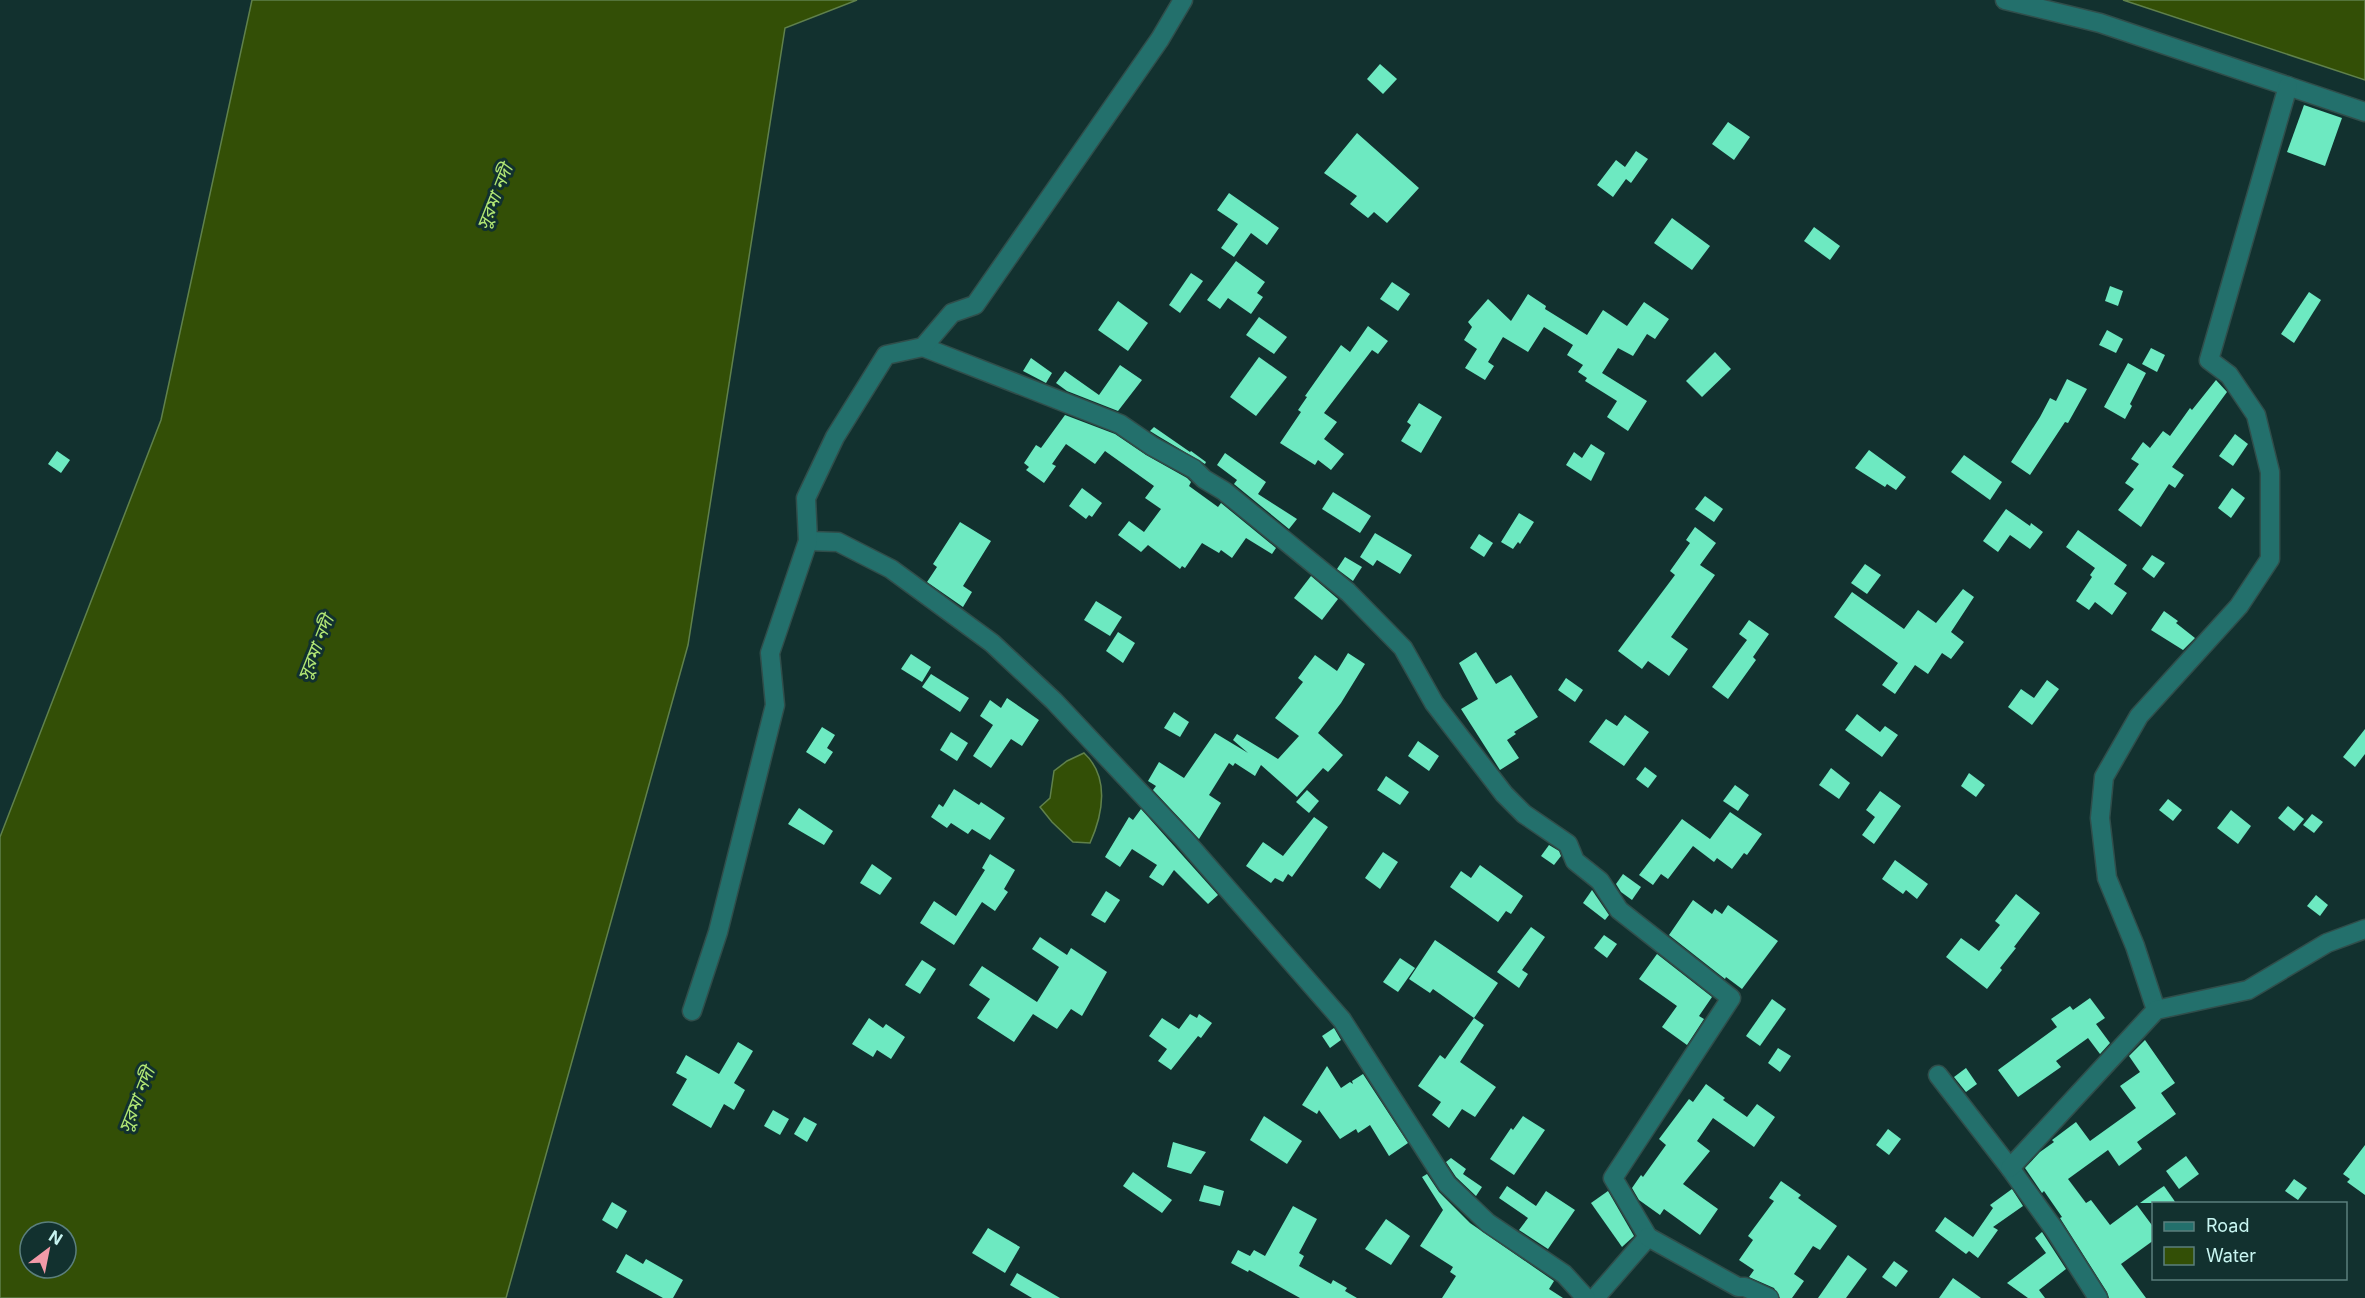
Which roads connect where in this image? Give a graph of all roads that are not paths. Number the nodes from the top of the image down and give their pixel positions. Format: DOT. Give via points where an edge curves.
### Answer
graph roads {
  1 [pos="1182,0"];
  2 [pos="2005,0"];
  3 [pos="2288,86"];
  4 [pos="2365,112"];
  5 [pos="923,347"];
  6 [pos="808,541"];
  7 [pos="2365,929"];
  8 [pos="2156,1010"];
  9 [pos="692,1011"];
  10 [pos="1938,1075"];
  11 [pos="2010,1168"];
  12 [pos="1648,1237"];
  13 [pos="1586,1298"];
  14 [pos="1595,1298"];
  15 [pos="1769,1298"];
  16 [pos="2098,1298"];
  1 -- 5 [label="street" via="1160,39 975,305 952,313"];
  2 -- 3 [label="street" via="2100,23"];
  3 -- 4 [label="street"];
  3 -- 8 [label="street" via="2209,360 2229,375 2256,415 2270,472 2270,559 2239,606 2139,716 2104,777 2100,819 2107,878"];
  5 -- 6 [label="street" via="886,355 835,437 806,498"];
  5 -- 12 [label="street" via="1120,424 1224,491 1348,592 1403,648 1434,703 1504,794 1524,814 1568,844 1575,861 1600,881 1618,910 1731,998 1613,1178"];
  6 -- 9 [label="street" via="770,653 776,705 718,932"];
  6 -- 13 [label="street" via="838,542 891,569 992,643 1054,701 1184,839 1342,1020 1447,1184 1488,1223 1564,1274"];
  7 -- 8 [label="street" via="2327,943 2248,990"];
  8 -- 11 [label="street"];
  10 -- 11 [label="street"];
  11 -- 16 [label="street"];
  12 -- 14 [label="street"];
  12 -- 15 [label="street" via="1738,1287"];
}
